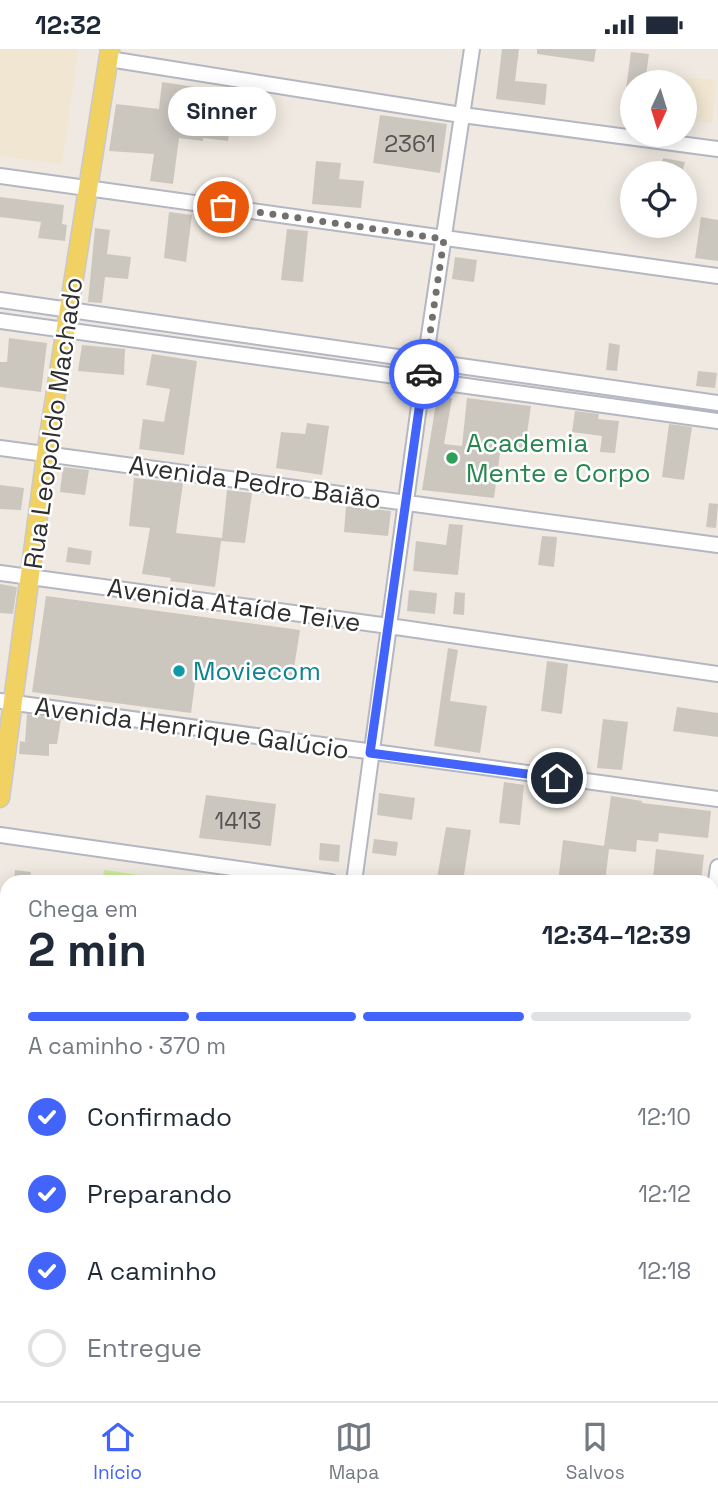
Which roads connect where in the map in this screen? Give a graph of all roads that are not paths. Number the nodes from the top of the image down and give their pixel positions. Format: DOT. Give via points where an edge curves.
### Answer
graph roads {
  1 [pos="472,49"];
  2 [pos="110,54"];
  3 [pos="463,115"];
  4 [pos="718,149"];
  5 [pos="0,176"];
  6 [pos="89,187"];
  7 [pos="444,239"];
  8 [pos="718,276"];
  9 [pos="0,300"];
  10 [pos="69,310"];
  11 [pos="0,321"];
  12 [pos="66,331"];
  13 [pos="246,336"];
  14 [pos="243,355"];
  15 [pos="425,362"];
  16 [pos="423,380"];
  17 [pos="597,386"];
  18 [pos="595,404"];
  19 [pos="718,404"];
  20 [pos="718,421"];
  21 [pos="0,448"];
  22 [pos="46,454"];
  23 [pos="407,502"];
  24 [pos="718,545"];
  25 [pos="0,573"];
  26 [pos="30,577"];
  27 [pos="389,626"];
  28 [pos="718,674"];
  29 [pos="6,702"];
  30 [pos="370,753"];
  31 [pos="0,799"];
  32 [pos="718,799"];
  33 [pos="0,835"];
  34 [pos="282,875"];
  35 [pos="355,875"];
  1 -- 3 [label="street"];
  2 -- 3 [label="street"];
  2 -- 6 [label="main road, Rua Leopoldo Machado"];
  3 -- 4 [label="street"];
  3 -- 7 [label="street"];
  5 -- 6 [label="street"];
  6 -- 7 [label="street"];
  6 -- 10 [label="main road, Rua Leopoldo Machado"];
  7 -- 8 [label="street"];
  7 -- 15 [label="street"];
  9 -- 10 [label="street"];
  10 -- 12 [label="main road, Rua Leopoldo Machado"];
  10 -- 13 [label="street"];
  11 -- 12 [label="street"];
  12 -- 14 [label="street"];
  12 -- 22 [label="main road, Rua Leopoldo Machado"];
  13 -- 14 [label="street"];
  13 -- 15 [label="street"];
  14 -- 16 [label="street"];
  15 -- 16 [label="street"];
  15 -- 17 [label="street"];
  16 -- 18 [label="street"];
  16 -- 23 [label="street"];
  17 -- 18 [label="street"];
  17 -- 19 [label="street"];
  18 -- 20 [label="street"];
  21 -- 22 [label="street, Avenida Pedro Baião"];
  22 -- 23 [label="street, Avenida Pedro Baião"];
  22 -- 26 [label="main road, Rua Leopoldo Machado"];
  23 -- 24 [label="street, Avenida Pedro Baião"];
  23 -- 27 [label="street"];
  25 -- 26 [label="street, Avenida Ataíde Teive"];
  26 -- 27 [label="street, Avenida Ataíde Teive"];
  26 -- 29 [label="main road, Rua Leopoldo Machado"];
  27 -- 28 [label="street, Avenida Ataíde Teive"];
  27 -- 30 [label="street"];
  29 -- 30 [label="street, Avenida Henrique Galúcio"];
  29 -- 31 [label="main road, Rua Leopoldo Machado"];
  30 -- 32 [label="street, Avenida Henrique Galúcio"];
  30 -- 35 [label="street"];
  33 -- 34 [label="street"];
}
